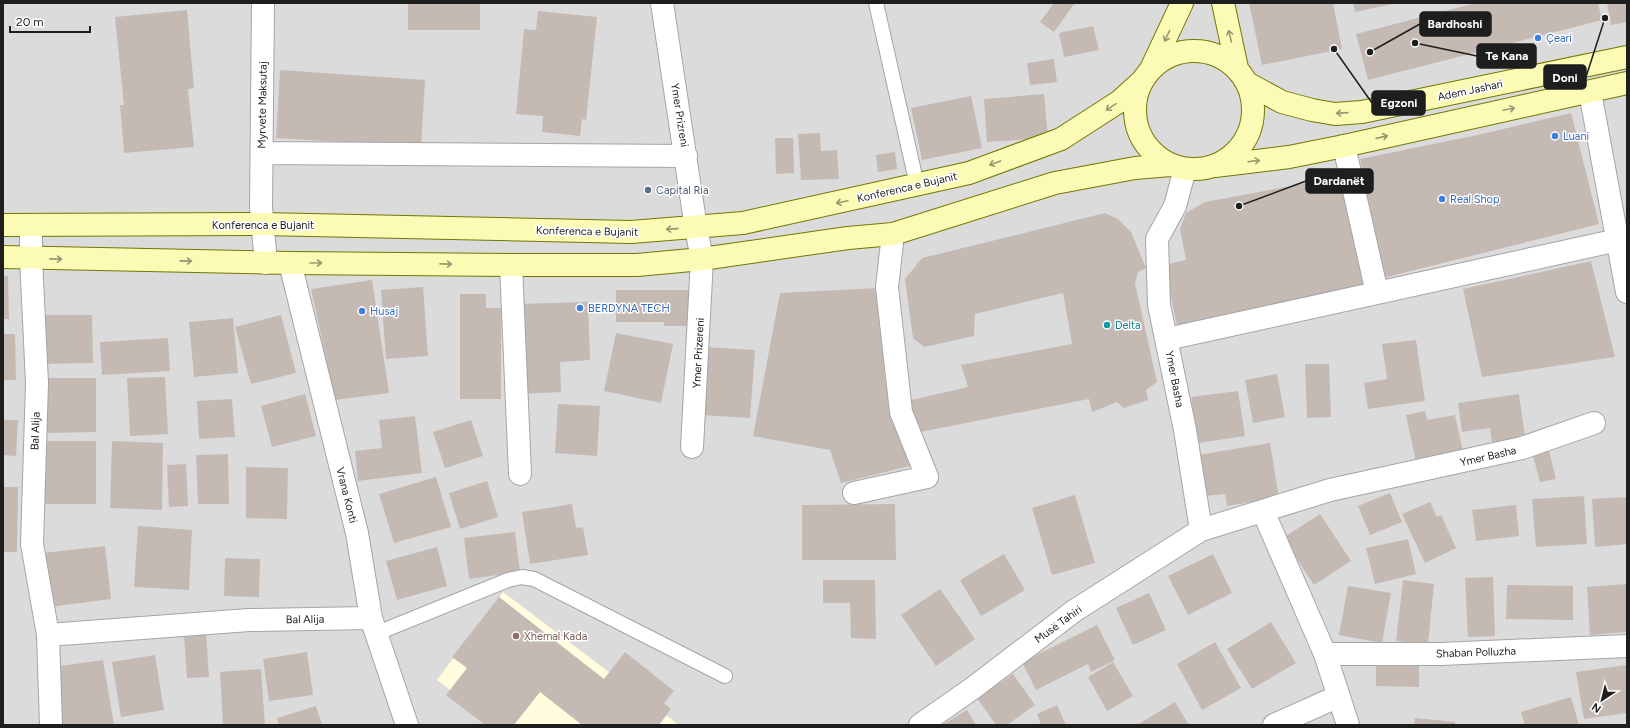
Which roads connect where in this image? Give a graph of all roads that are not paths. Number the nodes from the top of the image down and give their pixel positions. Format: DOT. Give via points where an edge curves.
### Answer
graph roads {
  1 [pos="263,3"];
  2 [pos="662,3"];
  3 [pos="876,3"];
  4 [pos="1182,3"];
  5 [pos="1223,3"];
  6 [pos="1627,57"];
  7 [pos="1146,75"];
  8 [pos="1242,76"];
  9 [pos="1627,83"];
  10 [pos="1590,92"];
  11 [pos="1344,146"];
  12 [pos="262,153"];
  13 [pos="686,156"];
  14 [pos="1215,166"];
  15 [pos="1177,167"];
  16 [pos="918,185"];
  17 [pos="262,216"];
  18 [pos="3,225"];
  19 [pos="31,225"];
  20 [pos="696,228"];
  21 [pos="1620,229"];
  22 [pos="893,234"];
  23 [pos="3,258"];
  24 [pos="31,258"];
  25 [pos="702,259"];
  26 [pos="266,262"];
  27 [pos="290,263"];
  28 [pos="511,265"];
  29 [pos="1627,292"];
  30 [pos="1377,293"];
  31 [pos="1167,339"];
  32 [pos="1594,423"];
  33 [pos="692,447"];
  34 [pos="520,474"];
  35 [pos="854,493"];
  36 [pos="1263,511"];
  37 [pos="1201,530"];
  38 [pos="373,626"];
  39 [pos="48,635"];
  40 [pos="1627,646"];
  41 [pos="1325,654"];
  42 [pos="725,676"];
  43 [pos="1339,696"];
  44 [pos="51,725"];
  45 [pos="407,725"];
  46 [pos="920,725"];
  47 [pos="1274,725"];
  48 [pos="1348,725"];
  1 -- 12 [label="street, Myrvete Maksutaj"];
  2 -- 13 [label="street, Ymer Prizreni"];
  3 -- 16 [label="lane"];
  4 -- 7 [label="main road, one-way"];
  8 -- 5 [label="main road, one-way"];
  6 -- 8 [label="main road, Adem Jashari, one-way" via="1362,112 1335,114 1282,102"];
  7 -- 8 [label="main road" via="1163,59 1178,52 1194,50 1210,52 1225,59"];
  7 -- 15 [label="main road" via="1135,103 1134,114 1138,130 1145,144 1156,156"];
  7 -- 16 [label="main road, Konferenca e Bujanit, one-way" via="1120,101 1061,139 969,173"];
  8 -- 14 [label="main road" via="1253,98 1254,115 1250,132 1230,158"];
  9 -- 10 [label="main road"];
  11 -- 10 [label="main road, one-way"];
  10 -- 21 [label="street"];
  14 -- 11 [label="main road, one-way" via="1289,157"];
  11 -- 30 [label="street"];
  12 -- 13 [label="street"];
  12 -- 17 [label="street, Myrvete Maksutaj"];
  13 -- 20 [label="street, Ymer Prizreni"];
  14 -- 15 [label="main road" via="1200,170"];
  15 -- 22 [label="main road" via="1134,168 1054,183"];
  15 -- 31 [label="street, Ymer Basha" via="1175,206 1157,238 1159,305"];
  16 -- 20 [label="main road, Konferenca e Bujanit, one-way" via="743,223"];
  17 -- 19 [label="main road, Konferenca e Bujanit"];
  20 -- 17 [label="main road, Konferenca e Bujanit, one-way" via="631,232"];
  17 -- 26 [label="street, Myrvete Maksutaj"];
  18 -- 19 [label="main road, Konferenca e Bujanit"];
  19 -- 24 [label="street, Bal Alija"];
  20 -- 25 [label="street, Ymer Prizreni"];
  21 -- 29 [label="street"];
  21 -- 30 [label="street"];
  22 -- 25 [label="main road"];
  22 -- 35 [label="street" via="887,287 901,412 927,477"];
  23 -- 24 [label="main road"];
  24 -- 26 [label="main road, one-way"];
  24 -- 39 [label="street, Bal Alija" via="37,382 32,544"];
  25 -- 28 [label="main road" via="637,264"];
  25 -- 33 [label="street, Ymer Prizereni"];
  26 -- 27 [label="main road"];
  27 -- 28 [label="main road, one-way"];
  27 -- 38 [label="street, Vrana Konti" via="357,534"];
  28 -- 34 [label="street"];
  30 -- 31 [label="street"];
  31 -- 37 [label="street, Ymer Basha"];
  32 -- 36 [label="street, Ymer Basha" via="1522,448 1330,490"];
  36 -- 37 [label="street, Ymer Basha"];
  36 -- 41 [label="street"];
  37 -- 46 [label="street, Musë Tahiri" via="1074,611"];
  38 -- 39 [label="street, Bal Alija" via="249,620"];
  38 -- 42 [label="lane" via="522,577 534,579"];
  38 -- 45 [label="street, Vrana Konti"];
  39 -- 44 [label="street, Bal Alija"];
  40 -- 41 [label="street, Shaban Polluzha" via="1441,654"];
  41 -- 43 [label="street"];
  43 -- 47 [label="street"];
  43 -- 48 [label="street"];
}
